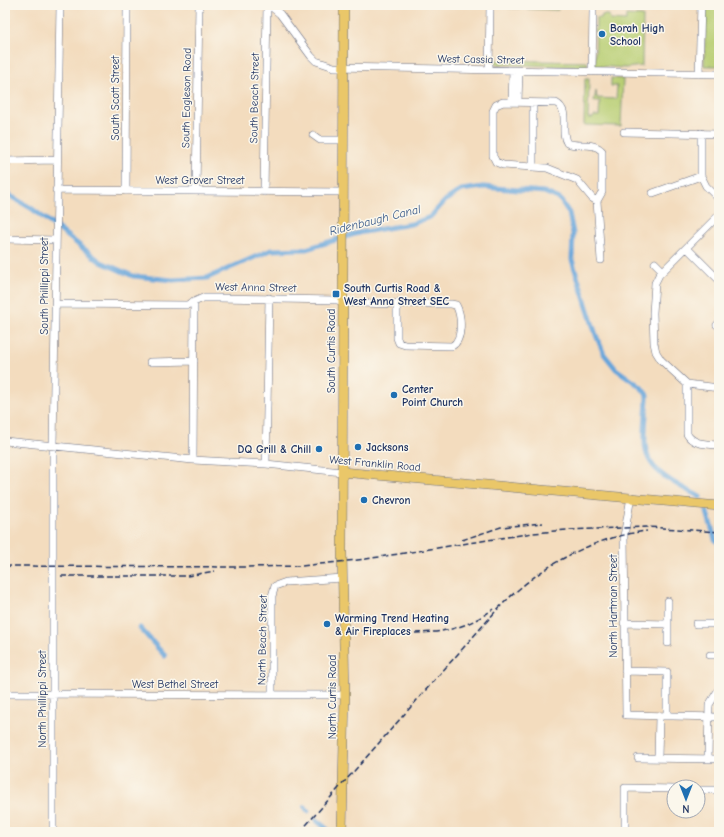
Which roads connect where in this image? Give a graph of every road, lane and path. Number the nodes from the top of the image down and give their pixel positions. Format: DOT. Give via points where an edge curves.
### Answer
graph roads {
  1 [pos="60,5"];
  2 [pos="127,5"];
  3 [pos="199,5"];
  4 [pos="268,5"];
  5 [pos="344,5"];
  6 [pos="490,5"];
  7 [pos="701,5"];
  8 [pos="592,11"];
  9 [pos="344,67"];
  10 [pos="489,70"];
  11 [pos="516,71"];
  12 [pos="592,72"];
  13 [pos="699,74"];
  14 [pos="719,74"];
  15 [pos="515,102"];
  16 [pos="533,103"];
  17 [pos="624,132"];
  18 [pos="701,133"];
  19 [pos="719,134"];
  20 [pos="313,135"];
  21 [pos="344,140"];
  22 [pos="5,160"];
  23 [pos="56,160"];
  24 [pos="532,166"];
  25 [pos="701,176"];
  26 [pos="56,190"];
  27 [pos="126,191"];
  28 [pos="196,191"];
  29 [pos="264,192"];
  30 [pos="343,192"];
  31 [pos="653,194"];
  32 [pos="719,199"];
  33 [pos="597,201"];
  34 [pos="719,215"];
  35 [pos="56,237"];
  36 [pos="5,240"];
  37 [pos="687,248"];
  38 [pos="601,260"];
  39 [pos="655,263"];
  40 [pos="663,271"];
  41 [pos="719,280"];
  42 [pos="269,298"];
  43 [pos="343,302"];
  44 [pos="194,303"];
  45 [pos="397,303"];
  46 [pos="56,304"];
  47 [pos="194,361"];
  48 [pos="150,362"];
  49 [pos="687,384"];
  50 [pos="719,388"];
  51 [pos="5,441"];
  52 [pos="719,445"];
  53 [pos="54,446"];
  54 [pos="193,460"];
  55 [pos="266,464"];
  56 [pos="342,472"];
  57 [pos="631,497"];
  58 [pos="718,506"];
  59 [pos="342,562"];
  60 [pos="53,566"];
  61 [pos="342,578"];
  62 [pos="668,601"];
  63 [pos="624,623"];
  64 [pos="668,624"];
  65 [pos="696,624"];
  66 [pos="719,624"];
  67 [pos="668,643"];
  68 [pos="710,655"];
  69 [pos="719,655"];
  70 [pos="625,671"];
  71 [pos="719,689"];
  72 [pos="5,694"];
  73 [pos="53,694"];
  74 [pos="272,695"];
  75 [pos="345,695"];
  76 [pos="659,716"];
  77 [pos="667,716"];
  78 [pos="709,717"];
  79 [pos="719,717"];
  80 [pos="638,758"];
  81 [pos="658,758"];
  82 [pos="708,759"];
  83 [pos="719,759"];
  84 [pos="666,789"];
  85 [pos="706,790"];
  86 [pos="719,790"];
  87 [pos="53,832"];
  88 [pos="342,832"];
  89 [pos="625,832"];
  1 -- 23 [label="street, South Phillippi Street"];
  2 -- 27 [label="street, South Scott Street"];
  3 -- 28 [label="street, South Eagleson Road"];
  4 -- 9 [label="street, West Cassia Street" via="280,14 316,61"];
  4 -- 29 [label="street, South Beach Street"];
  5 -- 9 [label="main road, South Curtis Road"];
  6 -- 10 [label="street"];
  7 -- 13 [label="street"];
  8 -- 12 [label="street"];
  9 -- 10 [label="street, West Cassia Street"];
  9 -- 21 [label="main road, South Curtis Road"];
  10 -- 11 [label="street, West Cassia Street"];
  11 -- 12 [label="street, West Cassia Street"];
  11 -- 15 [label="street"];
  12 -- 13 [label="street, West Cassia Street"];
  13 -- 14 [label="street, West Cassia Street"];
  15 -- 16 [label="street"];
  15 -- 24 [label="street" via="499,103 494,111 493,156 496,162 503,165"];
  16 -- 24 [label="street"];
  16 -- 33 [label="street" via="559,105 564,113 564,136 567,143 596,146 602,151 602,192"];
  17 -- 18 [label="street"];
  18 -- 19 [label="street"];
  18 -- 25 [label="street"];
  20 -- 21 [label="street" via="320,140"];
  21 -- 30 [label="main road, South Curtis Road"];
  22 -- 23 [label="street"];
  23 -- 26 [label="street, South Phillippi Street"];
  24 -- 33 [label="street" via="546,168 577,180"];
  25 -- 31 [label="street"];
  25 -- 32 [label="street" via="706,186"];
  26 -- 27 [label="street, West Grover Street"];
  26 -- 35 [label="street, South Phillippi Street"];
  27 -- 28 [label="street, West Grover Street"];
  28 -- 29 [label="street, West Grover Street"];
  29 -- 30 [label="street, West Grover Street"];
  30 -- 43 [label="main road, South Curtis Road"];
  33 -- 38 [label="street"];
  34 -- 37 [label="street"];
  35 -- 36 [label="street"];
  35 -- 46 [label="street, South Phillippi Street"];
  37 -- 40 [label="street"];
  37 -- 41 [label="street"];
  39 -- 40 [label="street"];
  40 -- 49 [label="street" via="655,283 654,290 654,343 661,360"];
  42 -- 43 [label="street, West Anna Street"];
  42 -- 44 [label="street, West Anna Street" via="203,298"];
  42 -- 55 [label="street"];
  43 -- 45 [label="street, West Anna Street"];
  43 -- 56 [label="main road, South Curtis Road"];
  44 -- 46 [label="street, West Anna Street"];
  44 -- 47 [label="street"];
  45 -- 45 [label="street, West Anna Street" via="399,343 452,346 456,344 459,338 459,311 456,305"];
  46 -- 53 [label="street, South Phillippi Street"];
  47 -- 48 [label="street"];
  47 -- 54 [label="street"];
  49 -- 50 [label="street"];
  49 -- 52 [label="street" via="687,434 690,440"];
  51 -- 53 [label="street, West Franklin Road"];
  53 -- 54 [label="street, West Franklin Road"];
  53 -- 60 [label="street, South Phillippi Street"];
  54 -- 55 [label="street, West Franklin Road"];
  55 -- 56 [label="street, West Franklin Road"];
  56 -- 57 [label="main road, West Franklin Road"];
  56 -- 59 [label="main road, South Curtis Road"];
  57 -- 58 [label="main road, West Franklin Road"];
  57 -- 63 [label="street, North Hartman Street" via="624,536"];
  59 -- 61 [label="main road, North Curtis Road"];
  60 -- 73 [label="street, North Phillippi Street"];
  61 -- 74 [label="street, North Beach Street" via="286,582 275,586 272,596"];
  61 -- 75 [label="main road, North Curtis Road"];
  62 -- 64 [label="street"];
  63 -- 64 [label="street"];
  63 -- 70 [label="street, North Hartman Street"];
  64 -- 67 [label="street"];
  65 -- 66 [label="street"];
  68 -- 69 [label="street"];
  70 -- 76 [label="street, North Hartman Street" via="626,716"];
  70 -- 77 [label="street" via="667,672"];
  71 -- 78 [label="street" via="709,705"];
  72 -- 73 [label="street, West Bethel Street"];
  73 -- 74 [label="street, West Bethel Street"];
  73 -- 87 [label="street, North Phillippi Street"];
  74 -- 75 [label="street, West Bethel Street"];
  75 -- 88 [label="main road, North Curtis Road"];
  76 -- 77 [label="street"];
  76 -- 81 [label="street"];
  77 -- 78 [label="street"];
  78 -- 79 [label="street"];
  78 -- 82 [label="street"];
  80 -- 81 [label="street"];
  81 -- 82 [label="street"];
  82 -- 83 [label="street"];
  84 -- 89 [label="street" via="625,788"];
  85 -- 86 [label="street"];
}
